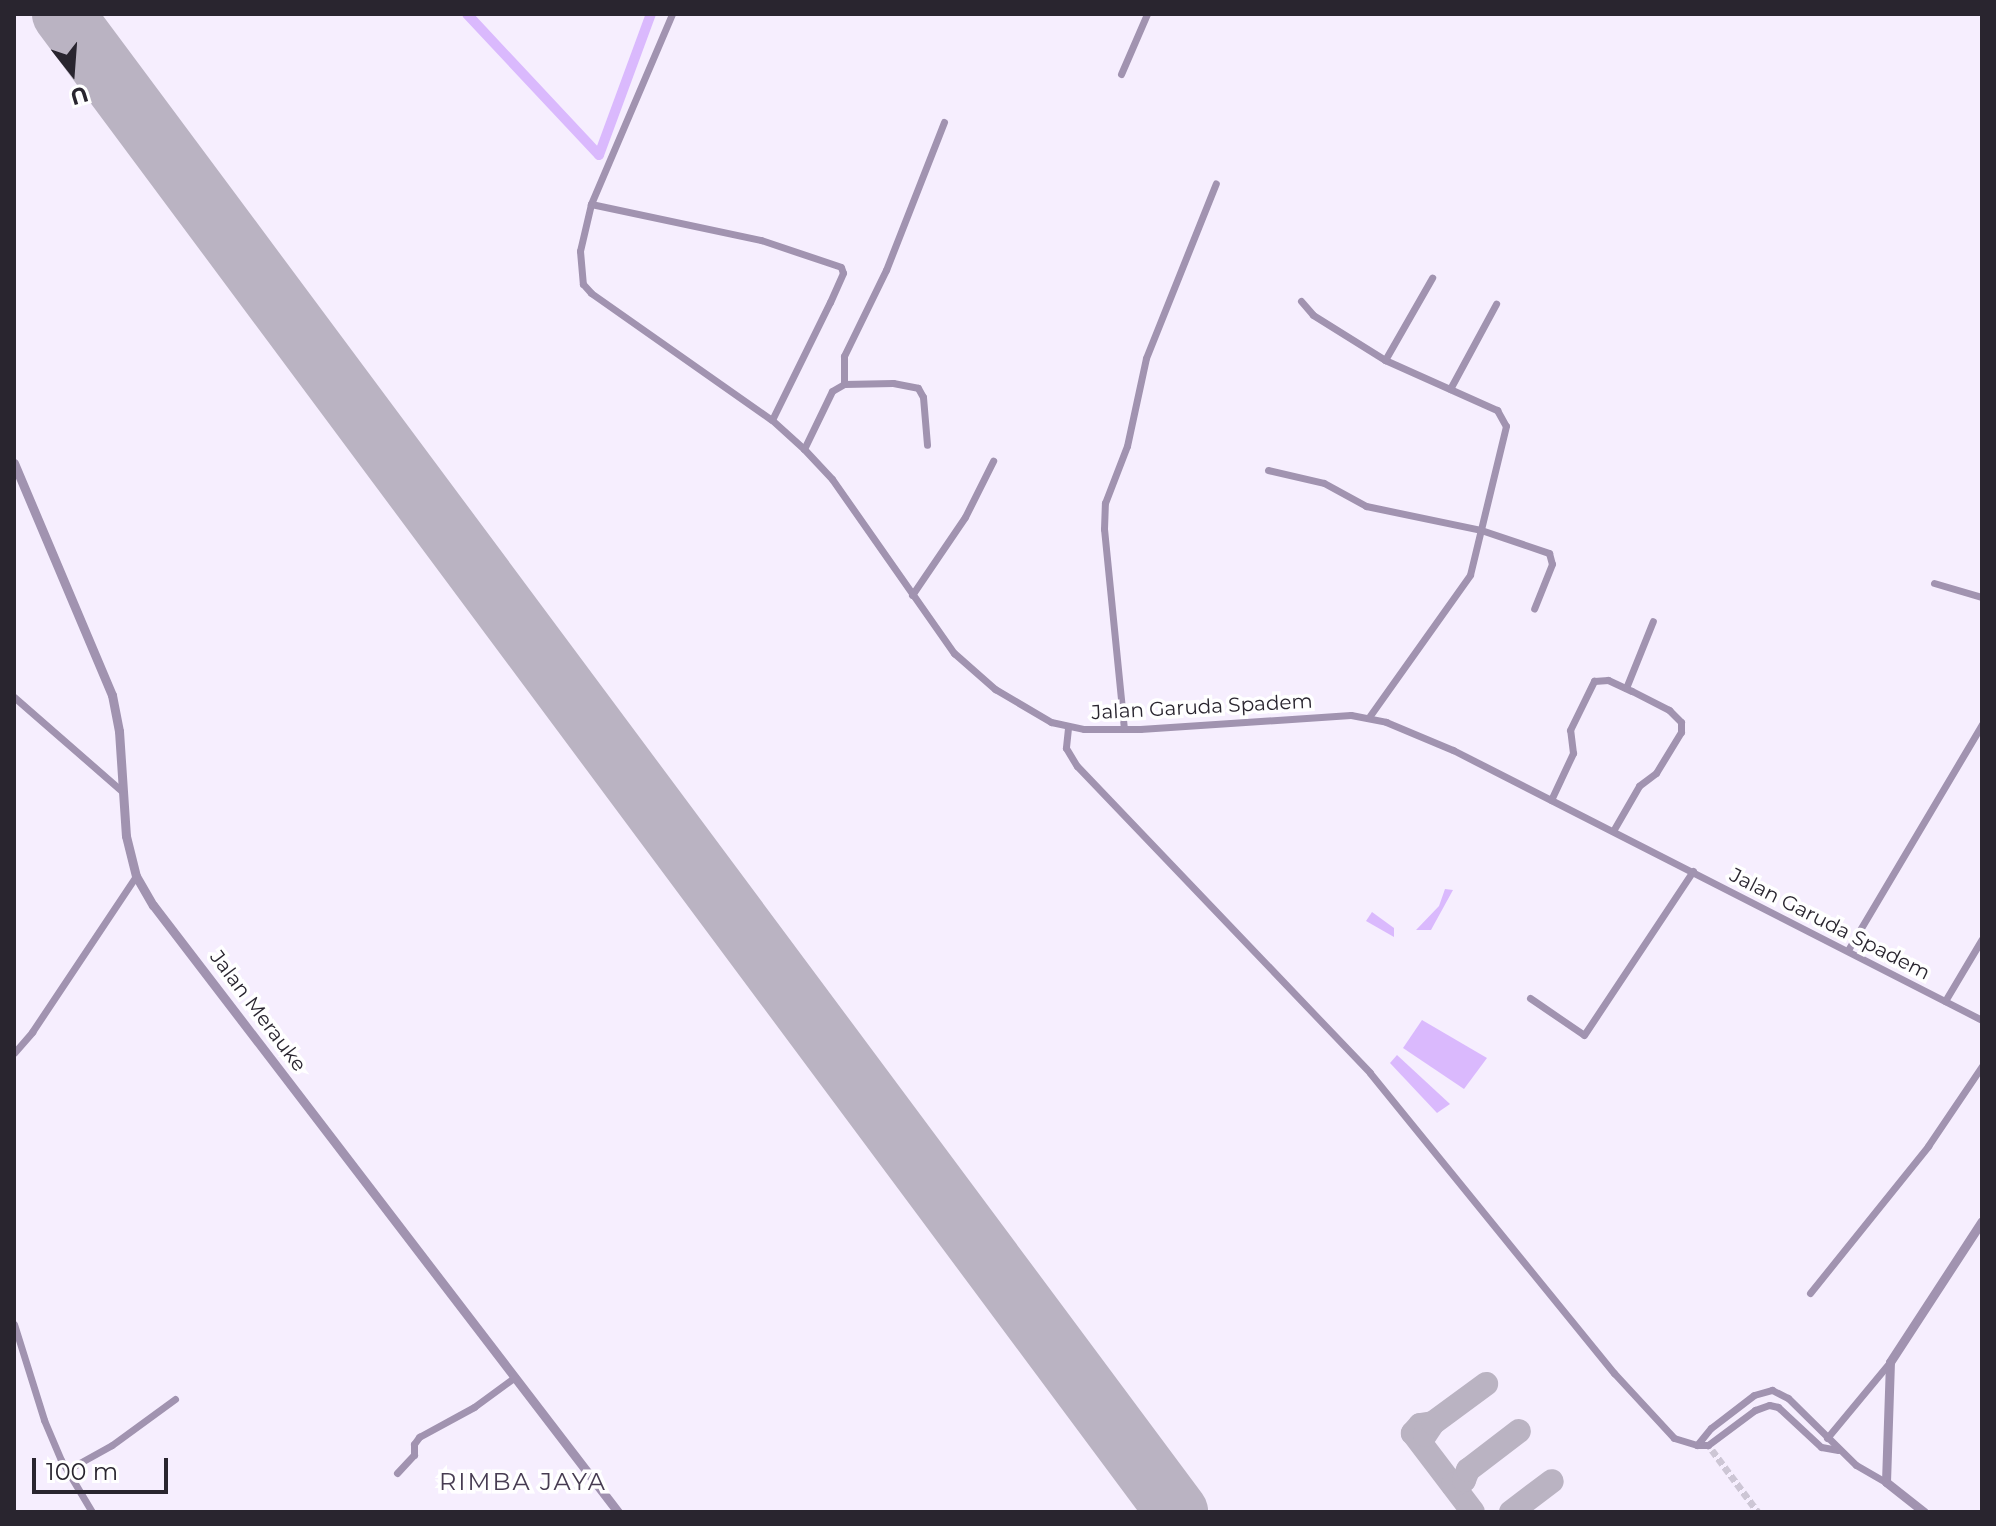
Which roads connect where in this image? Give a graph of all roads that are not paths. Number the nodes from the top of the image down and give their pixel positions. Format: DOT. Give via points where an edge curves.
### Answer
graph roads {
  1 [pos="672,14"];
  2 [pos="1147,14"];
  3 [pos="1121,74"];
  4 [pos="944,122"];
  5 [pos="1216,183"];
  6 [pos="591,204"];
  7 [pos="1432,278"];
  8 [pos="1301,301"];
  9 [pos="1496,304"];
  10 [pos="1385,360"];
  11 [pos="844,384"];
  12 [pos="1450,389"];
  13 [pos="772,420"];
  14 [pos="927,445"];
  15 [pos="804,449"];
  16 [pos="993,461"];
  17 [pos="14,463"];
  18 [pos="1268,470"];
  19 [pos="1481,530"];
  20 [pos="1934,583"];
  21 [pos="912,595"];
  22 [pos="1982,597"];
  23 [pos="1534,609"];
  24 [pos="1653,621"];
  25 [pos="1626,688"];
  26 [pos="14,697"];
  27 [pos="1369,717"];
  28 [pos="1982,724"];
  29 [pos="1068,728"];
  30 [pos="1124,729"];
  31 [pos="123,792"];
  32 [pos="1551,800"];
  33 [pos="1613,831"];
  34 [pos="1693,871"];
  35 [pos="136,876"];
  36 [pos="1982,939"];
  37 [pos="1848,950"];
  38 [pos="1530,998"];
  39 [pos="1945,1001"];
  40 [pos="1982,1020"];
  41 [pos="14,1053"];
  42 [pos="1982,1066"];
  43 [pos="1982,1221"];
  44 [pos="1810,1293"];
  45 [pos="14,1324"];
  46 [pos="1890,1362"];
  47 [pos="515,1377"];
  48 [pos="175,1399"];
  49 [pos="1828,1436"];
  50 [pos="1702,1437"];
  51 [pos="1697,1445"];
  52 [pos="1821,1447"];
  53 [pos="1710,1448"];
  54 [pos="1838,1450"];
  55 [pos="67,1470"];
  56 [pos="397,1473"];
  57 [pos="1886,1482"];
  58 [pos="92,1512"];
  59 [pos="618,1512"];
  60 [pos="1924,1512"];
  1 -- 6 [label="street, Jalan Garuda Spadem"];
  2 -- 3 [label="street"];
  4 -- 11 [label="street" via="886,270 844,356"];
  5 -- 30 [label="street" via="1146,358 1127,446 1105,503"];
  6 -- 13 [label="street, Jalan Garuda Spadem" via="580,251 586,289"];
  6 -- 13 [label="street" via="761,240 841,267 837,288"];
  7 -- 10 [label="street"];
  8 -- 10 [label="street" via="1313,315"];
  9 -- 12 [label="street"];
  10 -- 12 [label="street"];
  11 -- 14 [label="street" via="918,388"];
  11 -- 15 [label="street" via="832,391"];
  12 -- 19 [label="street" via="1497,410 1505,420"];
  13 -- 15 [label="street, Jalan Garuda Spadem"];
  15 -- 21 [label="street, Jalan Garuda Spadem" via="839,489"];
  16 -- 21 [label="street" via="965,517"];
  17 -- 31 [label="street, Jalan Merauke" via="112,695"];
  18 -- 19 [label="street" via="1324,483 1366,506"];
  19 -- 23 [label="street" via="1551,555"];
  19 -- 27 [label="street" via="1463,588"];
  20 -- 22 [label="street"];
  21 -- 29 [label="street, Jalan Garuda Spadem" via="954,653 979,676 1032,713"];
  24 -- 25 [label="street"];
  25 -- 32 [label="street" via="1600,678 1594,681 1570,730 1573,753"];
  25 -- 33 [label="street" via="1669,710 1681,722 1681,732 1656,773 1639,786"];
  26 -- 31 [label="street"];
  27 -- 30 [label="street, Jalan Garuda Spadem"];
  27 -- 32 [label="street, Jalan Garuda Spadem" via="1453,750"];
  28 -- 37 [label="street"];
  29 -- 30 [label="street, Jalan Garuda Spadem"];
  29 -- 51 [label="street" via="1066,748 1077,766 1378,1082 1614,1373 1674,1438"];
  31 -- 35 [label="street, Jalan Merauke"];
  32 -- 33 [label="street, Jalan Garuda Spadem"];
  33 -- 34 [label="street, Jalan Garuda Spadem"];
  34 -- 37 [label="street, Jalan Garuda Spadem"];
  34 -- 38 [label="street" via="1584,1035"];
  35 -- 41 [label="street"];
  35 -- 47 [label="street, Jalan Merauke"];
  36 -- 39 [label="street"];
  37 -- 39 [label="street, Jalan Garuda Spadem"];
  39 -- 40 [label="street, Jalan Garuda Spadem"];
  42 -- 44 [label="street" via="1954,1111"];
  43 -- 46 [label="street"];
  45 -- 55 [label="street" via="44,1420"];
  46 -- 49 [label="street"];
  46 -- 57 [label="street"];
  47 -- 56 [label="street" via="419,1437 414,1455"];
  47 -- 59 [label="street, Jalan Merauke"];
  48 -- 55 [label="street"];
  49 -- 50 [label="street" via="1772,1390 1754,1395"];
  49 -- 52 [label="street"];
  49 -- 54 [label="street"];
  50 -- 51 [label="street"];
  50 -- 53 [label="street"];
  51 -- 53 [label="street"];
  52 -- 53 [label="street" via="1778,1407 1769,1405 1755,1410"];
  52 -- 54 [label="street"];
  54 -- 57 [label="street"];
  55 -- 58 [label="street"];
  57 -- 60 [label="street"];
}
